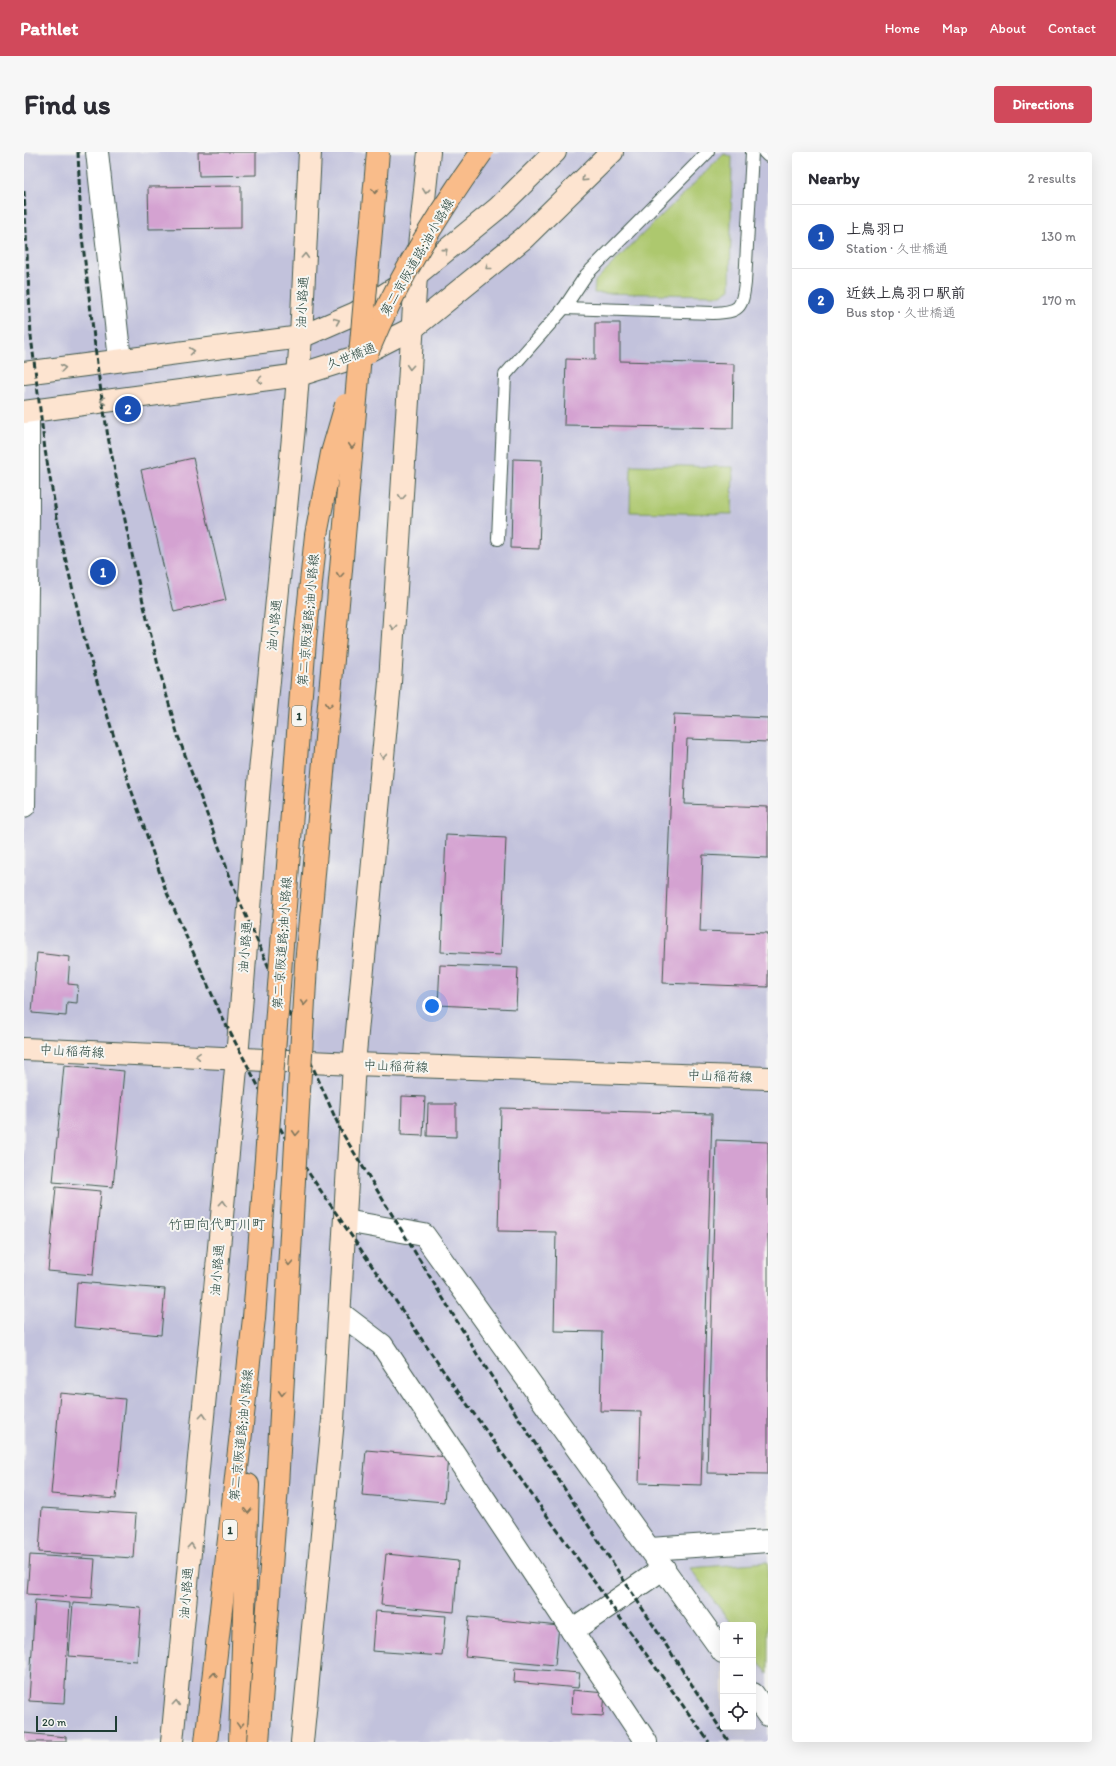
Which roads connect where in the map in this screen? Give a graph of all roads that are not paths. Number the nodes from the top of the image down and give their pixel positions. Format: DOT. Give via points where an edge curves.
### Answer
graph roads {
  1 [pos="97,152"];
  2 [pos="310,152"];
  3 [pos="378,152"];
  4 [pos="429,152"];
  5 [pos="482,152"];
  6 [pos="555,152"];
  7 [pos="612,152"];
  8 [pos="708,152"];
  9 [pos="752,152"];
  10 [pos="764,152"];
  11 [pos="768,156"];
  12 [pos="416,275"];
  13 [pos="564,308"];
  14 [pos="413,328"];
  15 [pos="301,337"];
  16 [pos="120,360"];
  17 [pos="24,373"];
  18 [pos="299,375"];
  19 [pos="26,412"];
  20 [pos="498,539"];
  21 [pos="24,806"];
  22 [pos="24,1048"];
  23 [pos="237,1058"];
  24 [pos="354,1064"];
  25 [pos="768,1078"];
  26 [pos="345,1221"];
  27 [pos="340,1313"];
  28 [pos="254,1318"];
  29 [pos="768,1541"];
  30 [pos="650,1549"];
  31 [pos="664,1568"];
  32 [pos="572,1631"];
  33 [pos="720,1648"];
  34 [pos="756,1698"];
  35 [pos="768,1715"];
  36 [pos="172,1742"];
  37 [pos="206,1742"];
  38 [pos="240,1742"];
  39 [pos="258,1742"];
  40 [pos="302,1742"];
  41 [pos="646,1742"];
  1 -- 16 [label="street"];
  15 -- 2 [label="street, 油小路通, one-way"];
  3 -- 39 [label="highway, one-way, bridge" via="306,964 277,1486"];
  4 -- 12 [label="street, one-way"];
  5 -- 28 [label="highway, 第二京阪道路;油小路線 / 1, bridge" via="415,255 383,314 352,388 332,453 321,505 305,640"];
  12 -- 6 [label="street, one-way" via="498,208"];
  7 -- 14 [label="street, 久世橋通, one-way" via="524,238"];
  8 -- 13 [label="lane" via="586,275"];
  9 -- 13 [label="lane" via="745,283 742,303 736,309 725,313 713,313"];
  10 -- 11 [label="lane"];
  12 -- 14 [label="street"];
  15 -- 12 [label="street, one-way" via="356,313"];
  13 -- 20 [label="lane" via="505,375"];
  14 -- 18 [label="street, 久世橋通" via="356,357"];
  14 -- 24 [label="street, one-way" via="390,682"];
  16 -- 15 [label="street, one-way"];
  15 -- 18 [label="street, 油小路通"];
  17 -- 16 [label="street, one-way"];
  18 -- 19 [label="street, 久世橋通, one-way"];
  18 -- 23 [label="street, 油小路通" via="260,772"];
  19 -- 21 [label="street" via="28,518"];
  23 -- 22 [label="street, 中山稲荷線, one-way"];
  23 -- 24 [label="street, 中山稲荷線"];
  36 -- 23 [label="street, 油小路通, one-way"];
  24 -- 25 [label="street, 中山稲荷線"];
  24 -- 26 [label="street"];
  26 -- 27 [label="street"];
  26 -- 30 [label="street" via="424,1235"];
  27 -- 32 [label="street" via="382,1346"];
  27 -- 40 [label="street" via="333,1420"];
  37 -- 28 [label="highway, 第二京阪道路;油小路線 / 1, one-way"];
  28 -- 38 [label="highway, 第二京阪道路;油小路線 / 1, one-way"];
  29 -- 30 [label="street"];
  30 -- 31 [label="street"];
  31 -- 32 [label="street"];
  31 -- 33 [label="street"];
  32 -- 41 [label="street"];
  34 -- 35 [label="street"];
}
